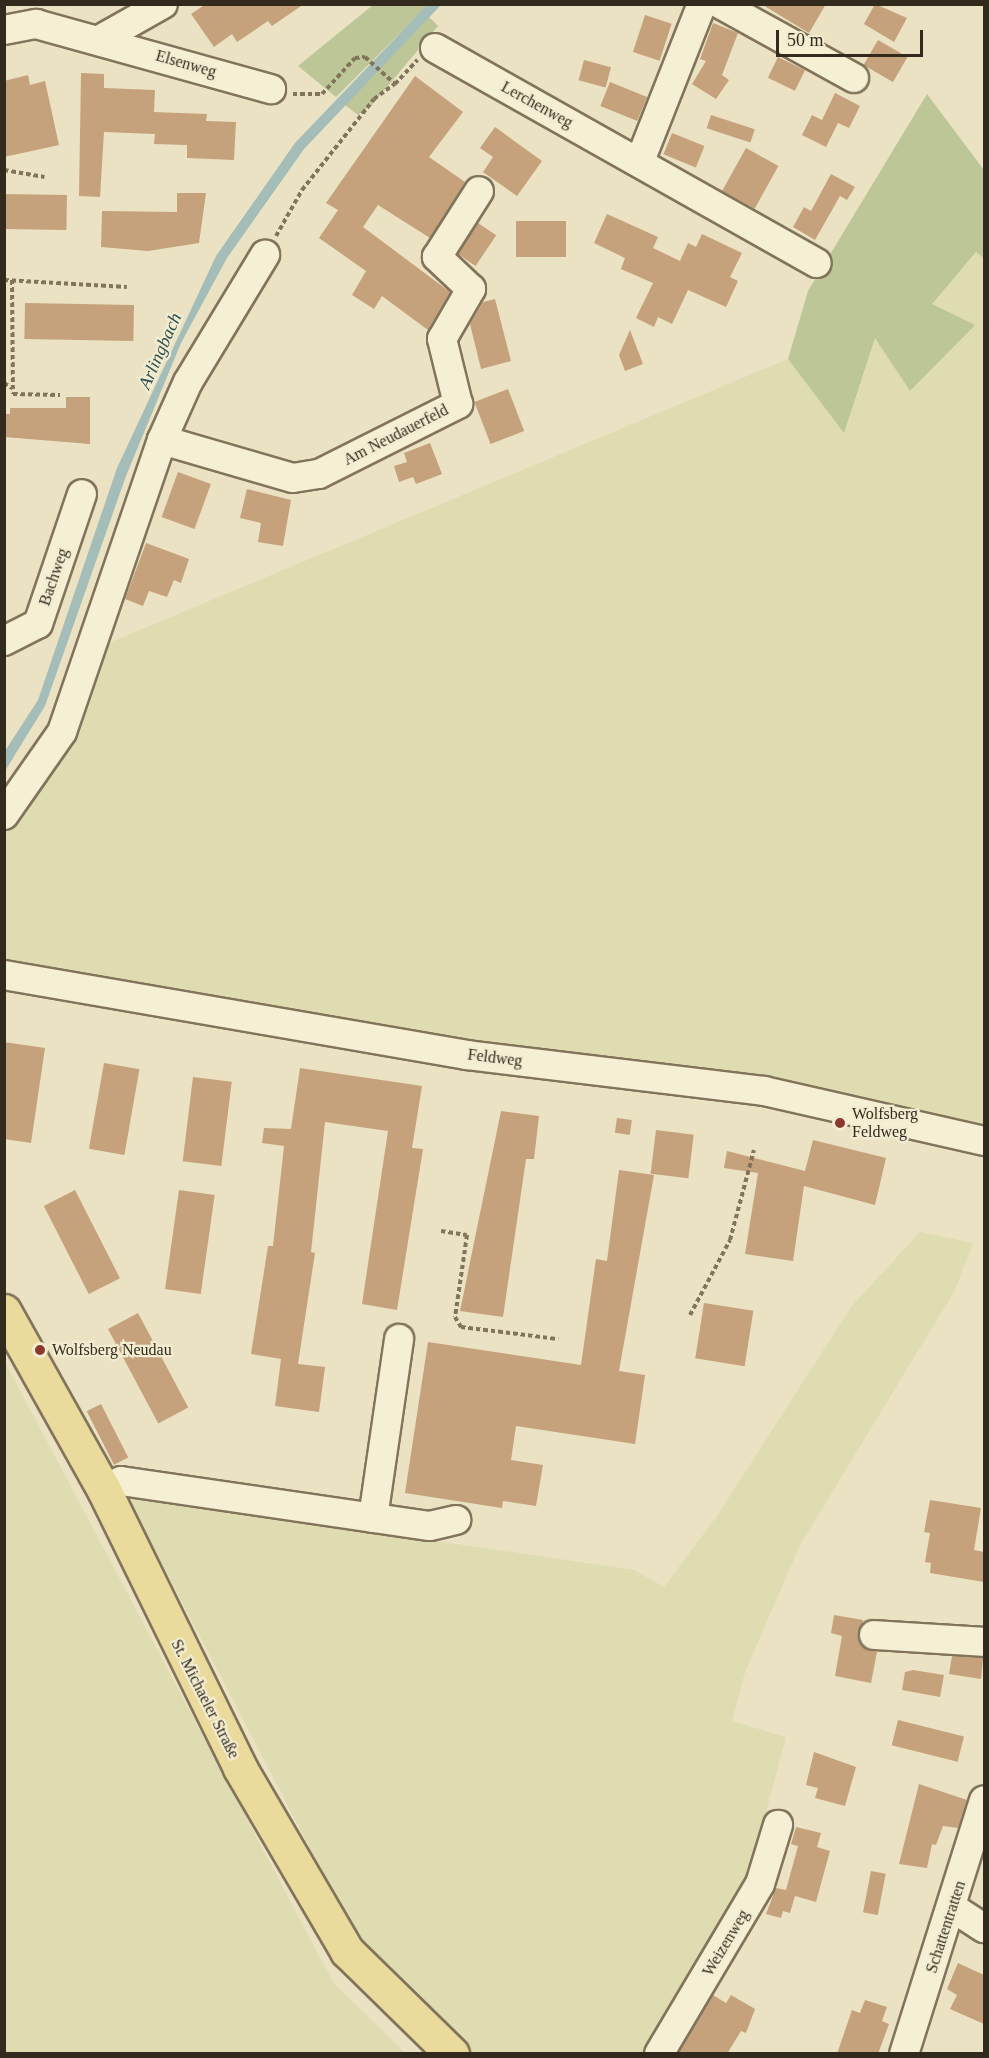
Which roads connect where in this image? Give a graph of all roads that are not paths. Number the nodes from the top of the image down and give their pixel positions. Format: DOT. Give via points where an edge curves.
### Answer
graph roads {
  1 [pos="163,4"];
  2 [pos="702,4"];
  3 [pos="720,4"];
  4 [pos="4,30"];
  5 [pos="101,39"];
  6 [pos="435,48"];
  7 [pos="854,78"];
  8 [pos="271,88"];
  9 [pos="640,161"];
  10 [pos="479,191"];
  11 [pos="265,255"];
  12 [pos="817,263"];
  13 [pos="162,440"];
  14 [pos="82,494"];
  15 [pos="4,641"];
  16 [pos="4,815"];
  17 [pos="4,975"];
  18 [pos="984,1141"];
  19 [pos="4,1311"];
  20 [pos="399,1339"];
  21 [pos="104,1490"];
  22 [pos="373,1518"];
  23 [pos="456,1520"];
  24 [pos="874,1635"];
  25 [pos="984,1642"];
  26 [pos="984,1800"];
  27 [pos="778,1825"];
  28 [pos="953,1908"];
  29 [pos="984,1928"];
  30 [pos="452,2054"];
  31 [pos="659,2054"];
  32 [pos="904,2054"];
  1 -- 5 [label="street"];
  2 -- 9 [label="street"];
  3 -- 7 [label="street"];
  4 -- 5 [label="street, Elsenweg" via="36,24"];
  5 -- 8 [label="street, Elsenweg"];
  6 -- 9 [label="street, Lerchenweg"];
  9 -- 12 [label="street, Lerchenweg"];
  10 -- 13 [label="street, Am Neudauerfeld" via="437,257 471,289 442,339 458,404 319,474 293,478"];
  11 -- 13 [label="street" via="188,382"];
  13 -- 16 [label="street" via="62,732"];
  14 -- 15 [label="street, Bachweg" via="38,624"];
  17 -- 18 [label="street, Feldweg" via="467,1055 764,1091"];
  19 -- 21 [label="main road, St. Michaeler Straße"];
  20 -- 22 [label="street"];
  21 -- 22 [label="street" via="121,1481"];
  21 -- 30 [label="main road, St. Michaeler Straße" via="240,1768 347,1951"];
  22 -- 23 [label="street" via="430,1526"];
  24 -- 25 [label="street"];
  26 -- 28 [label="street, Schattentratten"];
  27 -- 31 [label="street, Weizenweg" via="760,1884"];
  28 -- 29 [label="street"];
  28 -- 32 [label="street, Schattentratten"];
}
